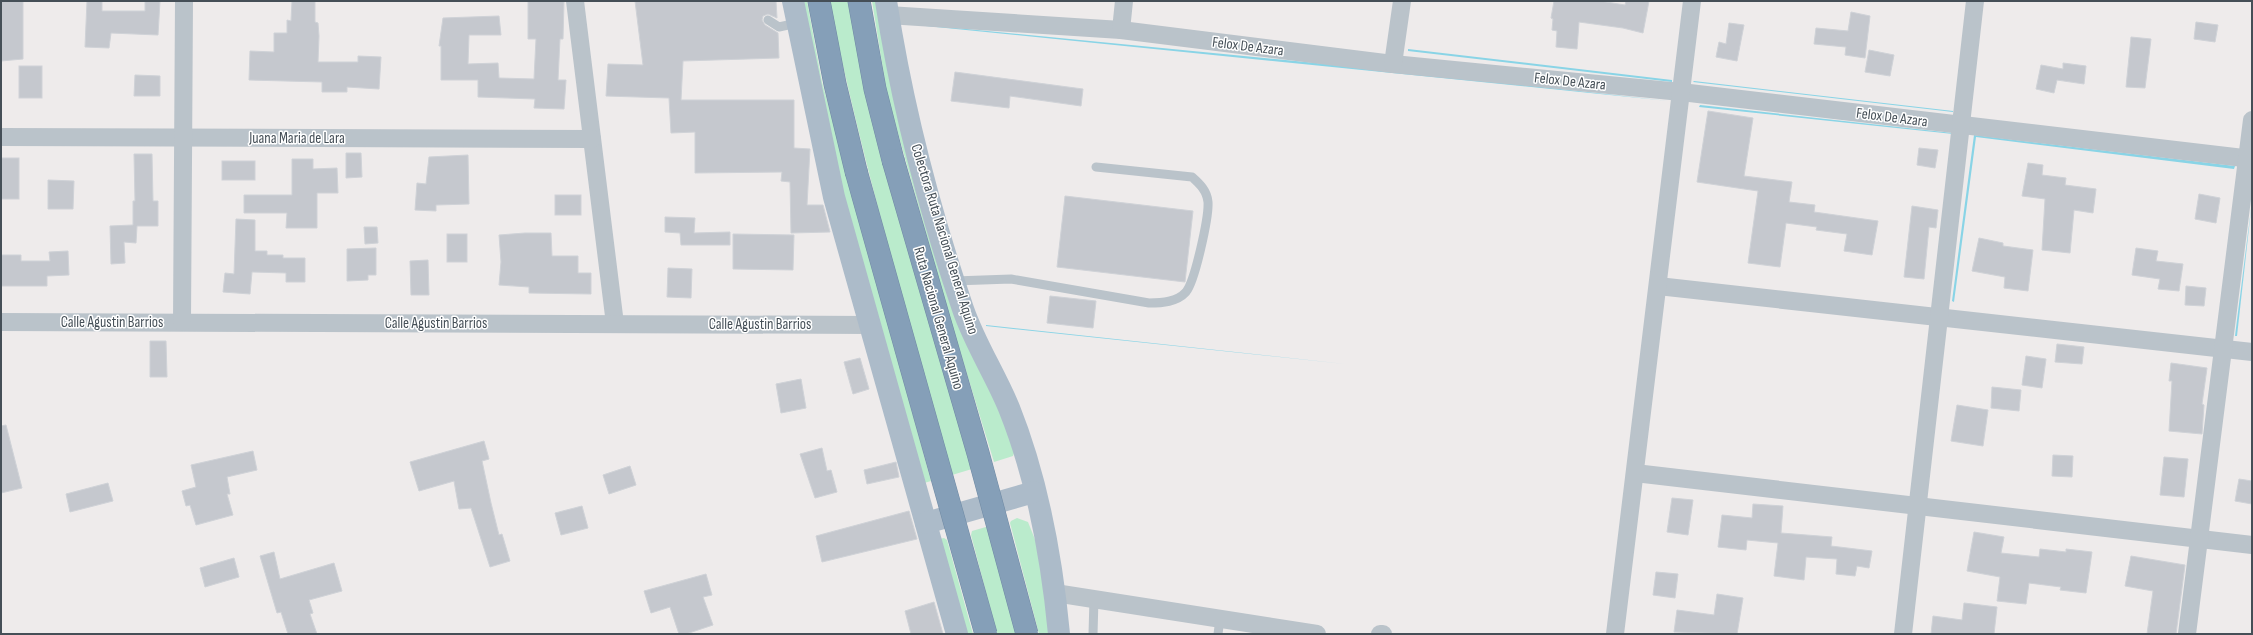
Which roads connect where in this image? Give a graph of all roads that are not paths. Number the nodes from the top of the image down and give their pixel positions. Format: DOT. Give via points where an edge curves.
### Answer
graph roads {
  1 [pos="184,1"];
  2 [pos="575,1"];
  3 [pos="793,1"];
  4 [pos="819,1"];
  5 [pos="859,1"];
  6 [pos="1124,1"];
  7 [pos="1402,1"];
  8 [pos="1692,1"];
  9 [pos="1975,1"];
  10 [pos="887,8"];
  11 [pos="768,20"];
  12 [pos="797,23"];
  13 [pos="1121,30"];
  14 [pos="1393,64"];
  15 [pos="1681,92"];
  16 [pos="2252,120"];
  17 [pos="1961,125"];
  18 [pos="1,137"];
  19 [pos="183,137"];
  20 [pos="592,139"];
  21 [pos="2250,159"];
  22 [pos="1096,167"];
  23 [pos="954,280"];
  24 [pos="1658,286"];
  25 [pos="1939,317"];
  26 [pos="1,322"];
  27 [pos="182,322"];
  28 [pos="615,324"];
  29 [pos="871,325"];
  30 [pos="2223,349"];
  31 [pos="2252,352"];
  32 [pos="1635,473"];
  33 [pos="1034,492"];
  34 [pos="1917,506"];
  35 [pos="926,523"];
  36 [pos="2199,539"];
  37 [pos="2252,545"];
  38 [pos="1055,593"];
  39 [pos="1094,599"];
  40 [pos="1219,626"];
  41 [pos="957,634"];
  42 [pos="986,634"];
  43 [pos="1027,634"];
  44 [pos="1059,634"];
  45 [pos="1093,634"];
  46 [pos="1317,634"];
  47 [pos="1615,634"];
  48 [pos="1903,634"];
  49 [pos="2187,634"];
  1 -- 19 [label="street"];
  2 -- 20 [label="street"];
  3 -- 12 [label="main road"];
  4 -- 42 [label="highway, bridge" via="835,84 856,171"];
  5 -- 43 [label="highway, Ruta Nacional General Aquino, bridge" via="875,89 893,160 978,453"];
  6 -- 13 [label="street"];
  7 -- 14 [label="street"];
  8 -- 15 [label="street"];
  9 -- 17 [label="street"];
  10 -- 13 [label="street, Felox De Azara"];
  10 -- 23 [label="main road, Colectora Ruta Nacional General Aquino" via="923,176"];
  11 -- 12 [label="lane" via="779,27"];
  12 -- 29 [label="main road" via="834,197"];
  13 -- 14 [label="street, Felox De Azara"];
  14 -- 15 [label="street, Felox De Azara"];
  15 -- 17 [label="street, Felox De Azara"];
  15 -- 24 [label="street"];
  16 -- 21 [label="street"];
  17 -- 21 [label="street, Felox De Azara"];
  17 -- 25 [label="street"];
  18 -- 19 [label="street, Juana Maria de Lara"];
  19 -- 20 [label="street, Juana Maria de Lara"];
  19 -- 27 [label="street"];
  20 -- 28 [label="street"];
  21 -- 30 [label="street"];
  22 -- 23 [label="lane" via="1192,177 1203,188 1208,202 1202,241 1194,280 1186,292 1164,303 1149,303 1011,279"];
  23 -- 33 [label="main road, Colectora Ruta Nacional General Aquino" via="980,351 1009,408"];
  24 -- 25 [label="street"];
  24 -- 32 [label="street"];
  25 -- 30 [label="street"];
  25 -- 34 [label="street"];
  26 -- 27 [label="street, Calle Agustin Barrios"];
  27 -- 28 [label="street, Calle Agustin Barrios"];
  28 -- 29 [label="street, Calle Agustin Barrios"];
  29 -- 35 [label="main road"];
  30 -- 31 [label="street"];
  30 -- 36 [label="street"];
  32 -- 34 [label="street"];
  32 -- 47 [label="street"];
  33 -- 35 [label="main road"];
  33 -- 38 [label="main road, Colectora Ruta Nacional General Aquino"];
  34 -- 36 [label="street"];
  34 -- 48 [label="street"];
  35 -- 41 [label="main road"];
  36 -- 37 [label="street"];
  36 -- 49 [label="street"];
  38 -- 39 [label="street"];
  38 -- 44 [label="main road, Colectora Ruta Nacional General Aquino"];
  39 -- 40 [label="street"];
  39 -- 45 [label="lane"];
  40 -- 46 [label="street"];
}
